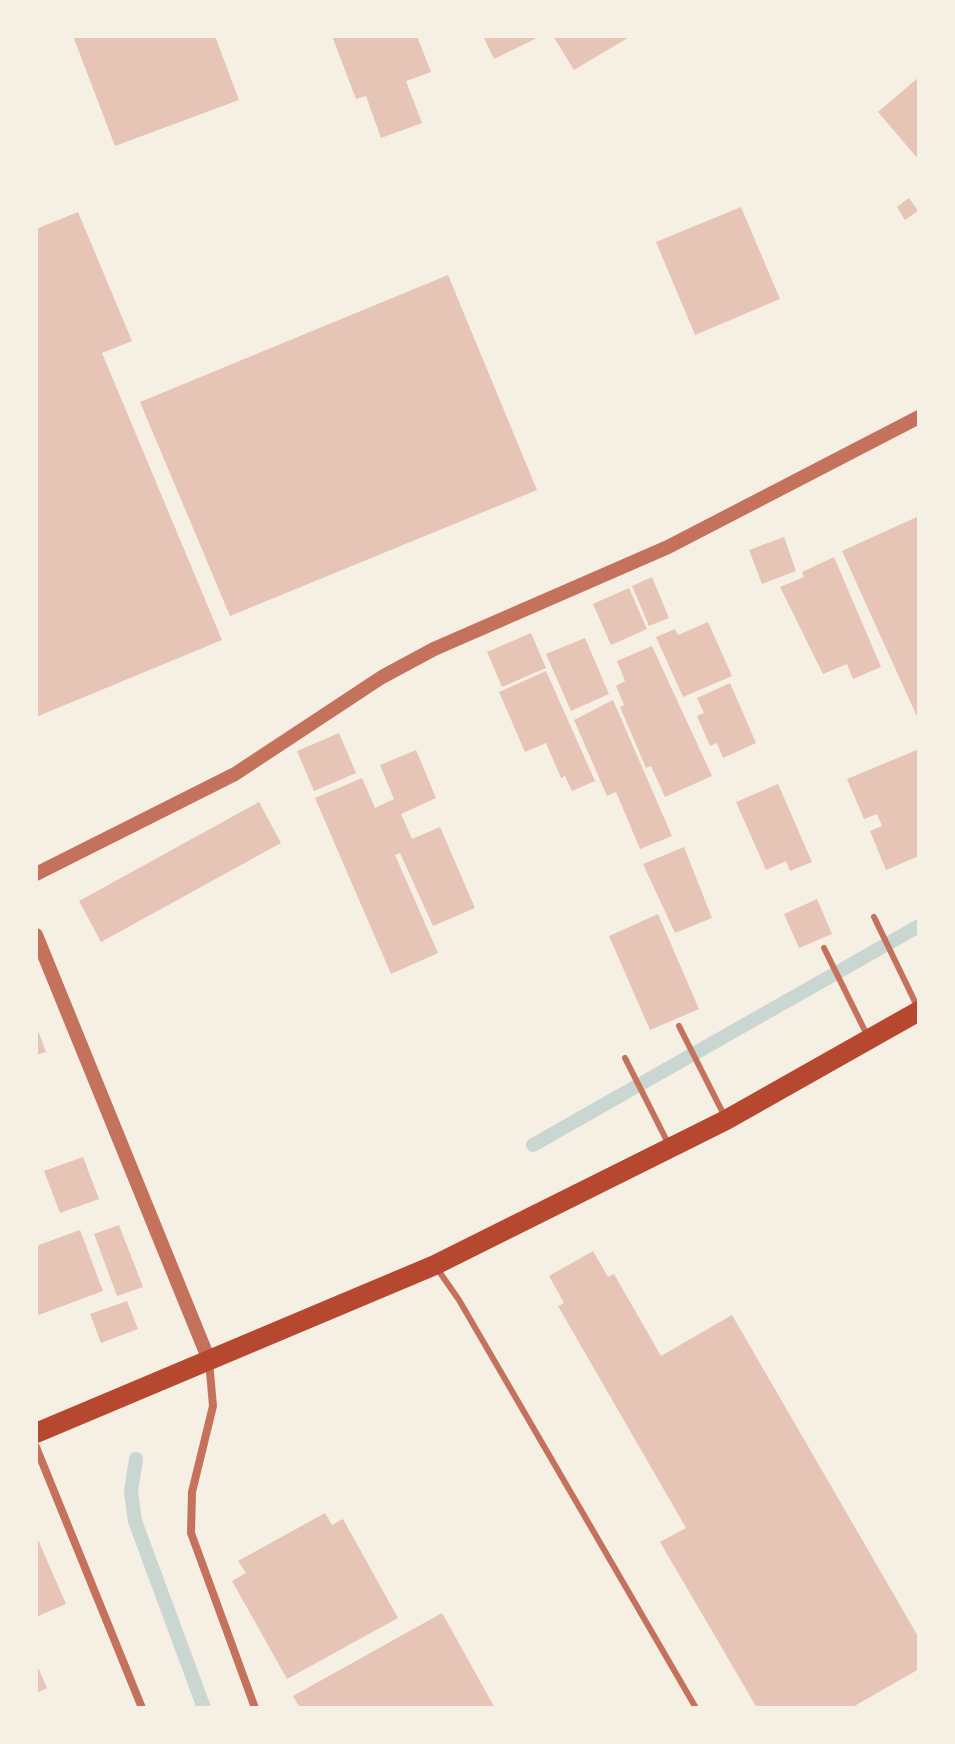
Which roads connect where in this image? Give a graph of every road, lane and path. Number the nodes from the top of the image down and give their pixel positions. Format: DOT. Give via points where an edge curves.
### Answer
graph roads {
  1 [pos="919,417"];
  2 [pos="36,874"];
  3 [pos="874,917"];
  4 [pos="36,935"];
  5 [pos="824,948"];
  6 [pos="919,1010"];
  7 [pos="679,1026"];
  8 [pos="869,1040"];
  9 [pos="625,1058"];
  10 [pos="726,1120"];
  11 [pos="670,1149"];
  12 [pos="435,1265"];
  13 [pos="209,1360"];
  14 [pos="36,1433"];
  15 [pos="36,1447"];
  16 [pos="142,1708"];
  17 [pos="255,1708"];
  18 [pos="696,1708"];
  1 -- 2 [label="street" via="668,547 434,649 235,774"];
  3 -- 6 [label="lane"];
  4 -- 13 [label="street"];
  5 -- 8 [label="lane"];
  6 -- 8 [label="main road"];
  7 -- 10 [label="lane"];
  8 -- 10 [label="main road"];
  9 -- 11 [label="lane"];
  10 -- 11 [label="main road"];
  11 -- 12 [label="main road"];
  12 -- 13 [label="main road"];
  12 -- 18 [label="lane"];
  13 -- 14 [label="main road"];
  13 -- 17 [label="street" via="213,1406 192,1492 191,1533"];
  15 -- 16 [label="street"];
}
